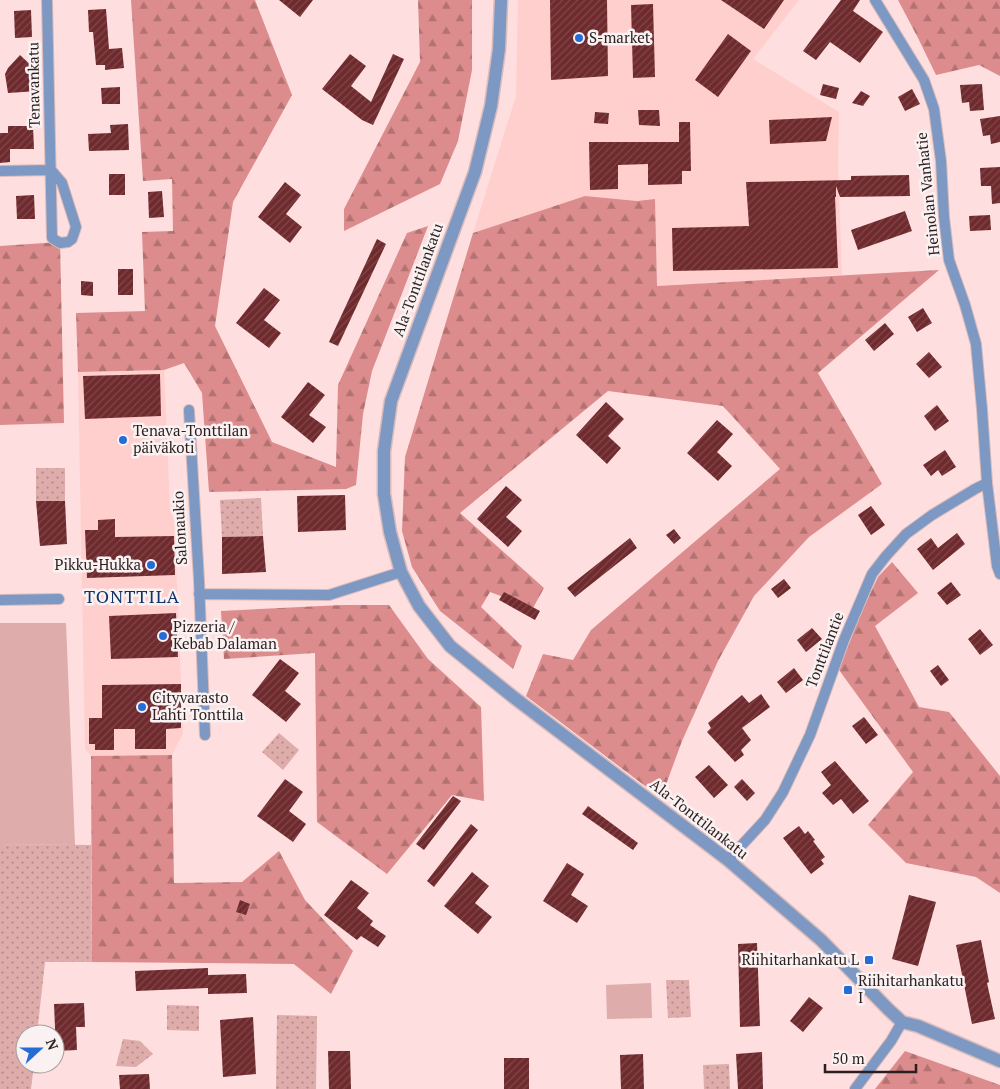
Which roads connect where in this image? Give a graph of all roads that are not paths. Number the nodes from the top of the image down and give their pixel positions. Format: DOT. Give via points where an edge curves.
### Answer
graph roads {
  1 [pos="47,0"];
  2 [pos="501,0"];
  3 [pos="875,0"];
  4 [pos="51,170"];
  5 [pos="0,171"];
  6 [pos="189,410"];
  7 [pos="987,484"];
  8 [pos="401,572"];
  9 [pos="1000,574"];
  10 [pos="199,594"];
  11 [pos="59,599"];
  12 [pos="0,600"];
  13 [pos="205,735"];
  14 [pos="728,860"];
  15 [pos="902,1022"];
  16 [pos="1000,1061"];
  17 [pos="855,1089"];
  1 -- 4 [label="street, Tenavankatu"];
  2 -- 8 [label="street, Ala-Tonttilankatu" via="499,49 491,106 475,172 391,401 384,451 384,494"];
  3 -- 7 [label="street, Heinolan Vanhatie" via="924,80 934,109 949,260 976,344"];
  4 -- 4 [label="street, Tenavankatu" via="52,238 60,243 68,242 76,227 62,183"];
  4 -- 5 [label="street"];
  6 -- 10 [label="street, Salonaukio"];
  7 -- 9 [label="street, Heinolan Vanhatie"];
  7 -- 14 [label="street, Tonttilantie" via="975,488 906,534 872,574 810,735 783,792 765,820"];
  8 -- 10 [label="street" via="329,595"];
  8 -- 14 [label="street, Ala-Tonttilankatu" via="419,606 450,646"];
  10 -- 13 [label="street, Salonaukio"];
  11 -- 12 [label="street"];
  14 -- 15 [label="street, Ala-Tonttilankatu" via="821,940"];
  15 -- 16 [label="street, Ala-Tonttilankatu"];
  15 -- 17 [label="street"];
}
